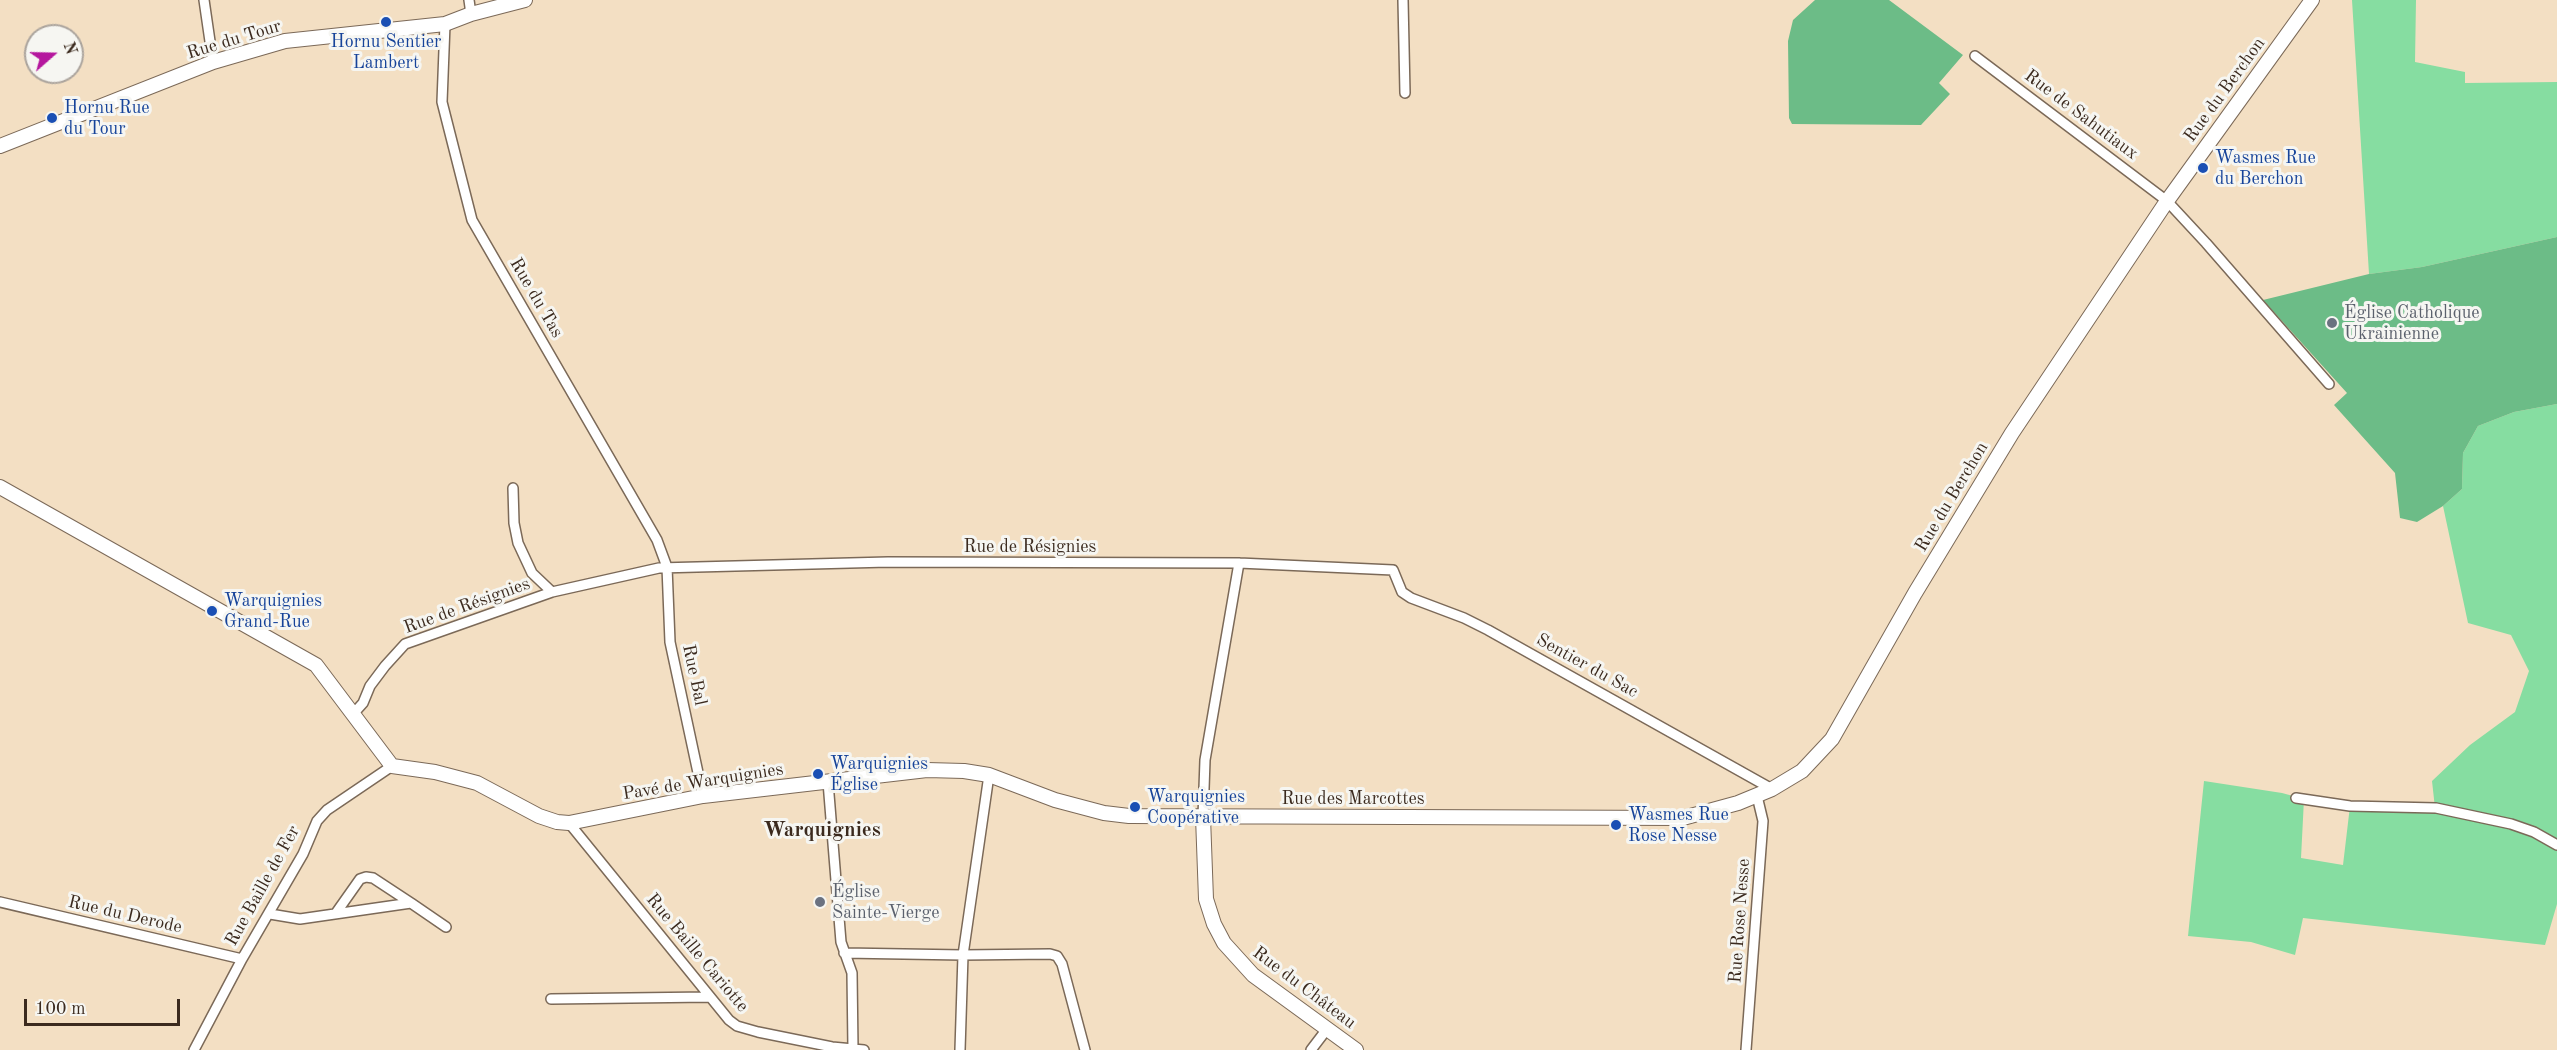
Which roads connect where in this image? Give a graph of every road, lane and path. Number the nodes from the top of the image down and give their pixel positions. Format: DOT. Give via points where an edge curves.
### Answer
graph roads {
  1 [pos="204,0"];
  2 [pos="525,0"];
  3 [pos="1403,0"];
  4 [pos="2312,0"];
  5 [pos="470,7"];
  6 [pos="445,24"];
  7 [pos="1975,56"];
  8 [pos="213,62"];
  9 [pos="1405,93"];
  10 [pos="0,146"];
  11 [pos="2167,201"];
  12 [pos="2329,384"];
  13 [pos="0,487"];
  14 [pos="513,488"];
  15 [pos="1239,563"];
  16 [pos="663,568"];
  17 [pos="1393,570"];
  18 [pos="552,592"];
  19 [pos="354,713"];
  20 [pos="392,766"];
  21 [pos="989,775"];
  22 [pos="828,782"];
  23 [pos="1772,789"];
  24 [pos="703,796"];
  25 [pos="1757,796"];
  26 [pos="2296,798"];
  27 [pos="1203,817"];
  28 [pos="569,823"];
  29 [pos="2557,845"];
  30 [pos="0,902"];
  31 [pos="411,903"];
  32 [pos="336,913"];
  33 [pos="270,914"];
  34 [pos="446,927"];
  35 [pos="844,953"];
  36 [pos="963,955"];
  37 [pos="242,959"];
  38 [pos="709,997"];
  39 [pos="551,999"];
  40 [pos="1326,1029"];
  41 [pos="832,1048"];
  42 [pos="859,1049"];
  43 [pos="194,1050"];
  44 [pos="960,1050"];
  45 [pos="1085,1050"];
  46 [pos="1311,1050"];
  47 [pos="1356,1050"];
  48 [pos="1746,1050"];
  1 -- 8 [label="street"];
  2 -- 5 [label="street, Rue du Tour"];
  3 -- 9 [label="street"];
  4 -- 11 [label="street, Rue du Berchon"];
  5 -- 6 [label="street, Rue du Tour"];
  6 -- 8 [label="street, Rue du Tour" via="285,41"];
  6 -- 16 [label="street, Rue du Tas" via="442,102 472,220 657,540"];
  7 -- 11 [label="street, Rue de Sahutiaux"];
  8 -- 10 [label="street, Rue du Tour"];
  11 -- 12 [label="street"];
  11 -- 23 [label="street, Rue du Berchon" via="2012,433 1832,739 1802,771"];
  13 -- 19 [label="street" via="316,665"];
  14 -- 18 [label="street" via="514,523 523,557 532,573"];
  15 -- 16 [label="street, Rue de Résignies" via="888,562"];
  15 -- 17 [label="street, Rue de Résignies"];
  15 -- 27 [label="street" via="1205,760"];
  16 -- 18 [label="street, Rue de Résignies"];
  16 -- 24 [label="street, Rue Bal" via="670,642"];
  17 -- 23 [label="street, Sentier du Sac" via="1402,592 1411,598 1499,636"];
  18 -- 19 [label="street, Rue de Résignies" via="405,644 385,666"];
  19 -- 20 [label="street"];
  20 -- 28 [label="street, Pavé de Warquignies" via="477,783 539,816"];
  20 -- 33 [label="street, Rue Baille de Fer" via="327,810 317,822"];
  21 -- 22 [label="street, Pavé de Warquignies" via="927,770"];
  21 -- 27 [label="street, Pavé de Warquignies" via="1055,800 1104,813"];
  21 -- 36 [label="street"];
  22 -- 24 [label="street, Pavé de Warquignies"];
  22 -- 35 [label="street"];
  23 -- 25 [label="street, Rue du Berchon"];
  24 -- 28 [label="street, Pavé de Warquignies"];
  25 -- 27 [label="street, Rue des Marcottes" via="1683,818"];
  25 -- 48 [label="street, Rue Rose Nesse" via="1763,821"];
  26 -- 29 [label="street" via="2350,806 2436,808 2511,824"];
  27 -- 40 [label="street, Rue du Château" via="1205,892 1221,939 1250,972"];
  28 -- 38 [label="street, Rue Baille Cariotte"];
  30 -- 37 [label="street, Rue du Derode"];
  31 -- 32 [label="street"];
  31 -- 32 [label="street" via="366,877 360,879"];
  31 -- 34 [label="street"];
  32 -- 33 [label="street" via="300,919"];
  33 -- 37 [label="street, Rue Baille de Fer"];
  35 -- 36 [label="street"];
  35 -- 42 [label="street" via="852,973"];
  36 -- 44 [label="street"];
  36 -- 45 [label="street" via="1057,956"];
  37 -- 43 [label="street, Rue Baille de Fer"];
  38 -- 39 [label="street"];
  38 -- 41 [label="street, Rue Baille Cariotte" via="737,1026"];
  40 -- 46 [label="street"];
  40 -- 47 [label="street, Rue du Château"];
  41 -- 42 [label="street, Rue Baille Cariotte"];
}
